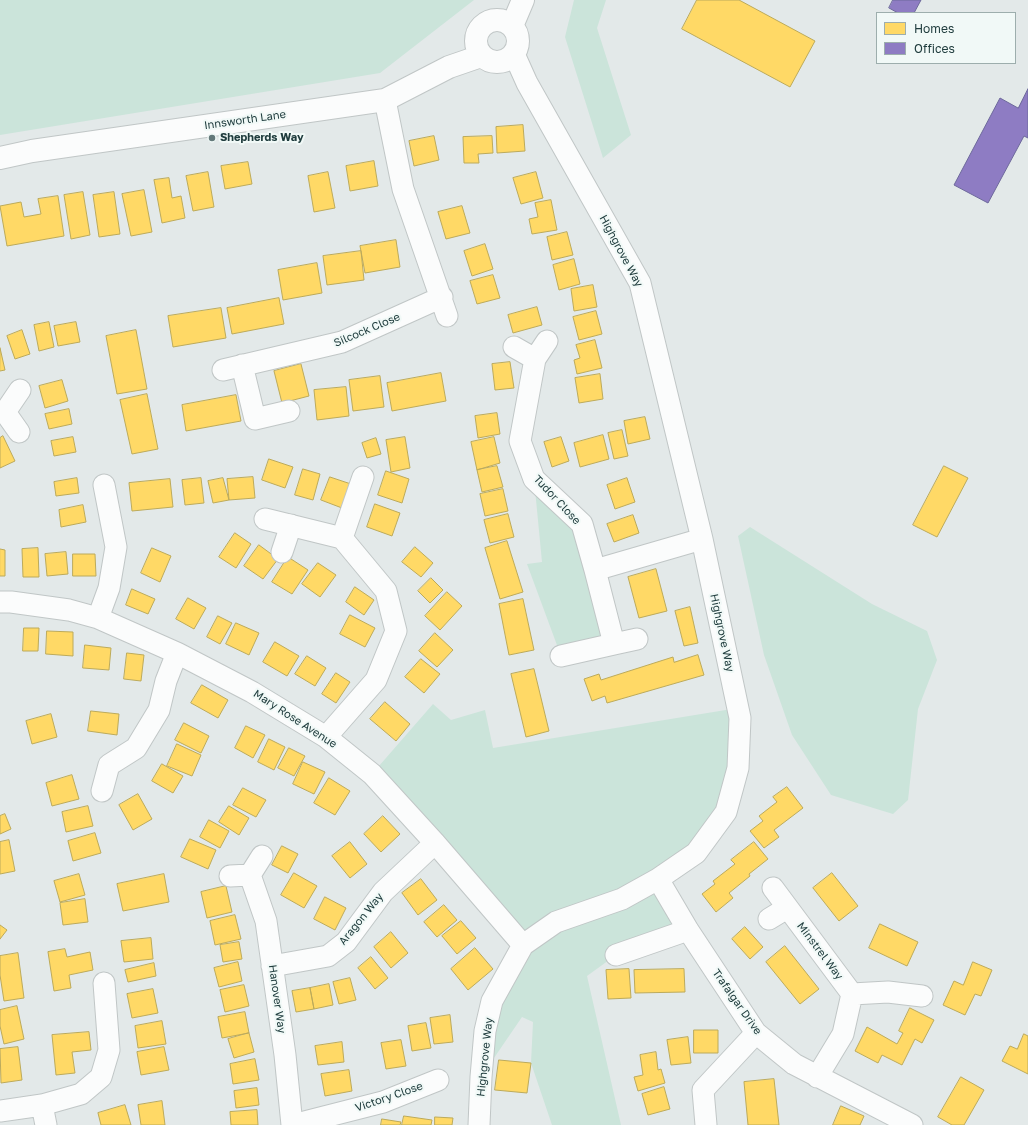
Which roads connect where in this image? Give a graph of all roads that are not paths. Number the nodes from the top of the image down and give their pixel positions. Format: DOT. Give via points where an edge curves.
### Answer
graph roads {
  1 [pos="523,0"];
  2 [pos="512,26"];
  3 [pos="514,54"];
  4 [pos="481,56"];
  5 [pos="385,100"];
  6 [pos="0,158"];
  7 [pos="547,341"];
  8 [pos="514,347"];
  9 [pos="535,359"];
  10 [pos="20,390"];
  11 [pos="2,412"];
  12 [pos="289,412"];
  13 [pos="19,432"];
  14 [pos="363,477"];
  15 [pos="104,485"];
  16 [pos="265,519"];
  17 [pos="291,525"];
  18 [pos="342,538"];
  19 [pos="702,539"];
  20 [pos="282,552"];
  21 [pos="595,570"];
  22 [pos="0,602"];
  23 [pos="98,618"];
  24 [pos="637,639"];
  25 [pos="614,644"];
  26 [pos="178,653"];
  27 [pos="561,656"];
  28 [pos="326,737"];
  29 [pos="102,791"];
  30 [pos="435,843"];
  31 [pos="262,856"];
  32 [pos="658,879"];
  33 [pos="773,888"];
  34 [pos="787,908"];
  35 [pos="769,919"];
  36 [pos="688,930"];
  37 [pos="522,945"];
  38 [pos="616,955"];
  39 [pos="272,966"];
  40 [pos="99,994"];
  41 [pos="852,994"];
  42 [pos="922,996"];
  43 [pos="756,1033"];
  44 [pos="817,1077"];
  45 [pos="438,1080"];
  46 [pos="0,1111"];
  47 [pos="44,1115"];
  48 [pos="293,1125"];
  49 [pos="479,1125"];
  50 [pos="706,1125"];
  51 [pos="912,1125"];
  1 -- 2 [label="street"];
  2 -- 3 [label="street" via="518,39"];
  2 -- 4 [label="street" via="502,20 494,20 480,28 476,42"];
  3 -- 4 [label="street" via="501,62 487,60"];
  3 -- 19 [label="street, Highgrove Way" via="531,90 640,283"];
  4 -- 5 [label="street, Innsworth Lane" via="449,67"];
  5 -- 6 [label="street, Innsworth Lane"];
  5 -- 12 [label="street, Silcock Close" via="403,189 444,306 342,342 232,367 255,419"];
  7 -- 9 [label="street, Tudor Close"];
  8 -- 9 [label="street"];
  9 -- 21 [label="street, Tudor Close" via="520,441 534,478 582,524"];
  10 -- 11 [label="street"];
  11 -- 13 [label="street"];
  14 -- 18 [label="street"];
  15 -- 23 [label="street" via="124,544"];
  16 -- 17 [label="street"];
  17 -- 18 [label="street"];
  17 -- 20 [label="street"];
  18 -- 28 [label="street" via="386,591 396,631 376,680"];
  19 -- 21 [label="street"];
  19 -- 32 [label="street, Highgrove Way" via="740,718 738,768 726,812 696,852"];
  21 -- 25 [label="street, Tudor Close"];
  22 -- 23 [label="street, Mary Rose Avenue" via="69,610"];
  23 -- 26 [label="street, Mary Rose Avenue"];
  24 -- 25 [label="street"];
  25 -- 27 [label="street"];
  26 -- 28 [label="street, Mary Rose Avenue" via="252,692"];
  26 -- 29 [label="street" via="166,681 159,710 136,748 102,759"];
  28 -- 30 [label="street, Mary Rose Avenue" via="372,774"];
  30 -- 37 [label="street, Mary Rose Avenue"];
  30 -- 39 [label="street, Aragon Way" via="383,892 346,942 328,956"];
  31 -- 39 [label="street, Hanover Way" via="240,875 266,921"];
  32 -- 36 [label="street, Trafalgar Drive"];
  32 -- 37 [label="street, Highgrove Way" via="622,899 556,922"];
  33 -- 34 [label="street, Minstrel Way"];
  34 -- 35 [label="street"];
  34 -- 41 [label="street, Minstrel Way"];
  36 -- 38 [label="street"];
  36 -- 43 [label="street, Trafalgar Drive"];
  37 -- 49 [label="street, Highgrove Way" via="492,1001 485,1031"];
  39 -- 48 [label="street, Hanover Way"];
  40 -- 47 [label="street" via="109,1050 101,1077 81,1094"];
  41 -- 42 [label="street" via="888,992"];
  41 -- 44 [label="street" via="842,1034"];
  43 -- 44 [label="street, Trafalgar Drive" via="794,1064"];
  43 -- 50 [label="street" via="703,1090"];
  44 -- 51 [label="street, Trafalgar Drive"];
  45 -- 48 [label="street, Victory Close" via="383,1102"];
  46 -- 47 [label="street"];
}
